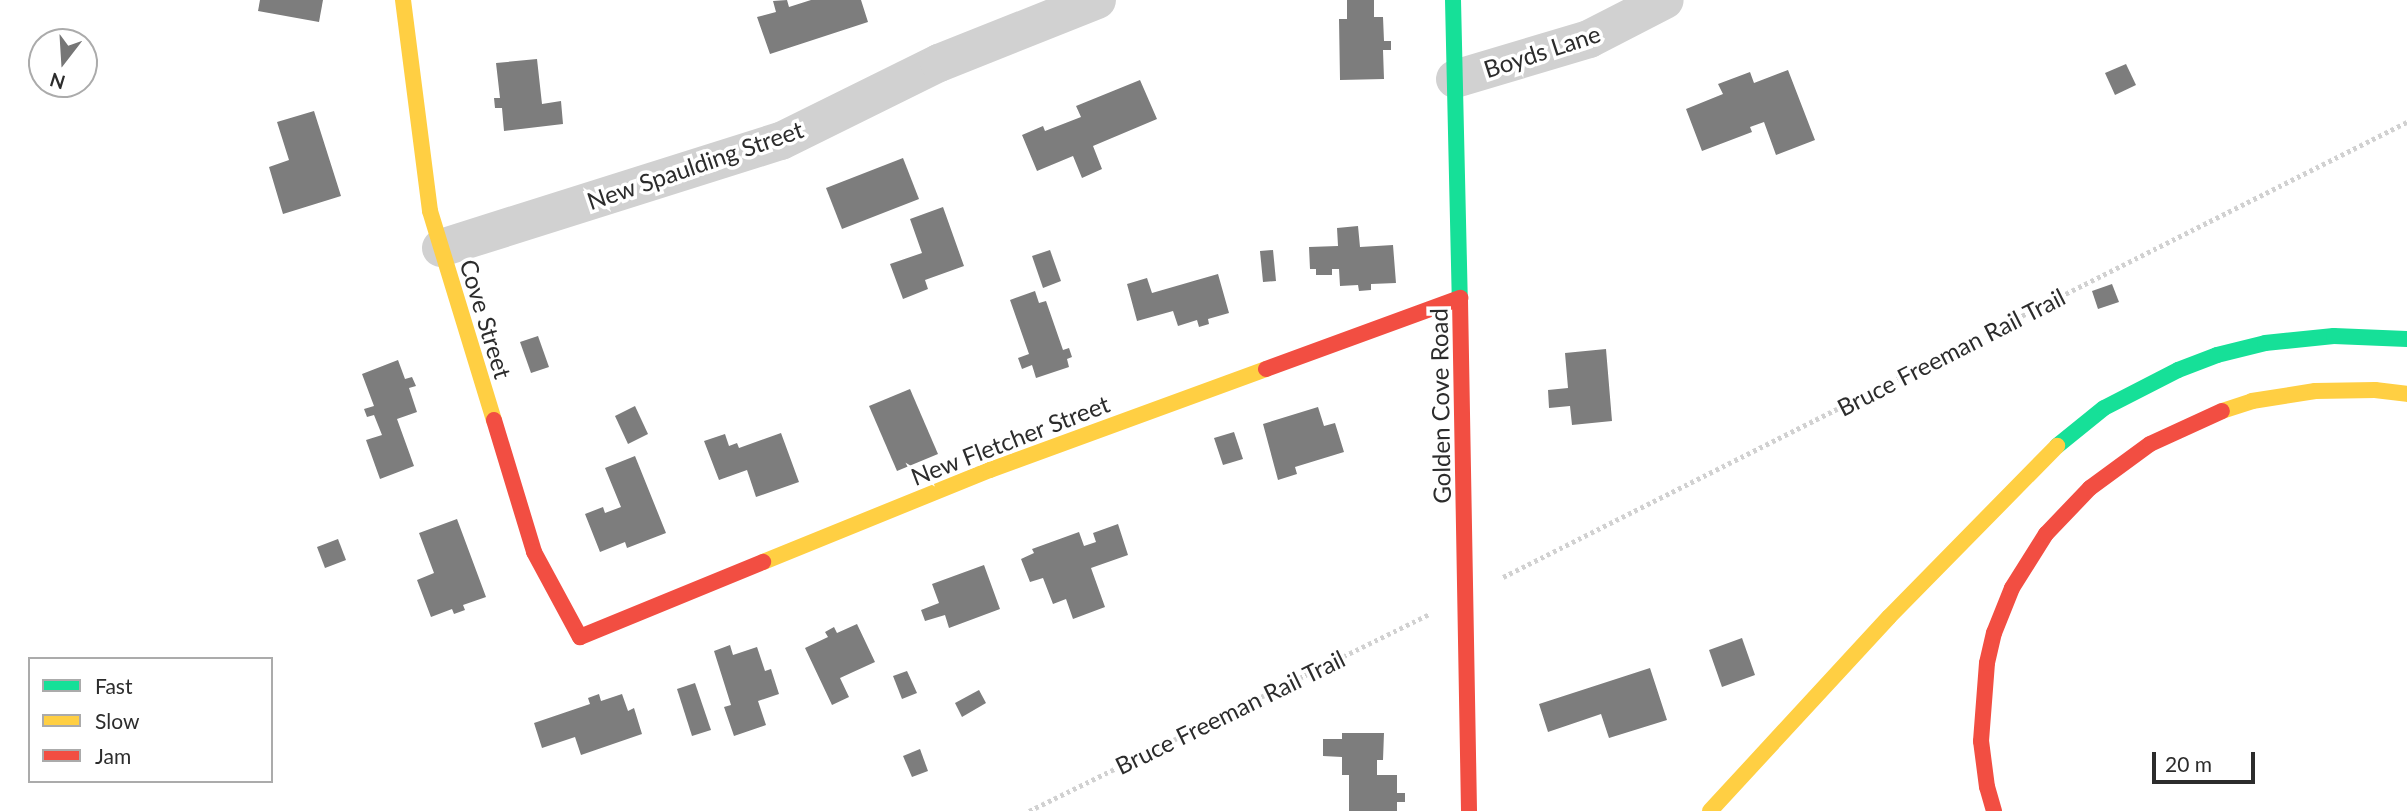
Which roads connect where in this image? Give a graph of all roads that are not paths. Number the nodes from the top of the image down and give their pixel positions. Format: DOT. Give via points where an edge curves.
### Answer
graph roads {
  1 [pos="404,0"];
  2 [pos="1097,0"];
  3 [pos="1453,0"];
  4 [pos="1665,0"];
  5 [pos="1455,79"];
  6 [pos="441,248"];
  7 [pos="1460,298"];
  8 [pos="2407,339"];
  9 [pos="2407,394"];
  10 [pos="580,637"];
  11 [pos="1469,811"];
  12 [pos="1710,811"];
  13 [pos="1994,811"];
  1 -- 6 [label="main road, Cove Street" via="429,211"];
  2 -- 6 [label="street, New Spaulding Street" via="939,63 781,141"];
  3 -- 5 [label="main road, Golden Cove Road"];
  4 -- 5 [label="street, Boyds Lane" via="1589,39"];
  5 -- 7 [label="main road, Golden Cove Road"];
  6 -- 10 [label="main road, Cove Street" via="534,552"];
  7 -- 10 [label="main road, New Fletcher Street" via="990,470"];
  7 -- 11 [label="main road, Golden Cove Road"];
  8 -- 12 [label="main road" via="2334,336 2265,343 2178,370 2104,408 2048,453"];
  9 -- 13 [label="main road" via="2315,391 2252,401 2219,412 2150,444 2066,511 2012,588 1987,663 1981,741"];
}
